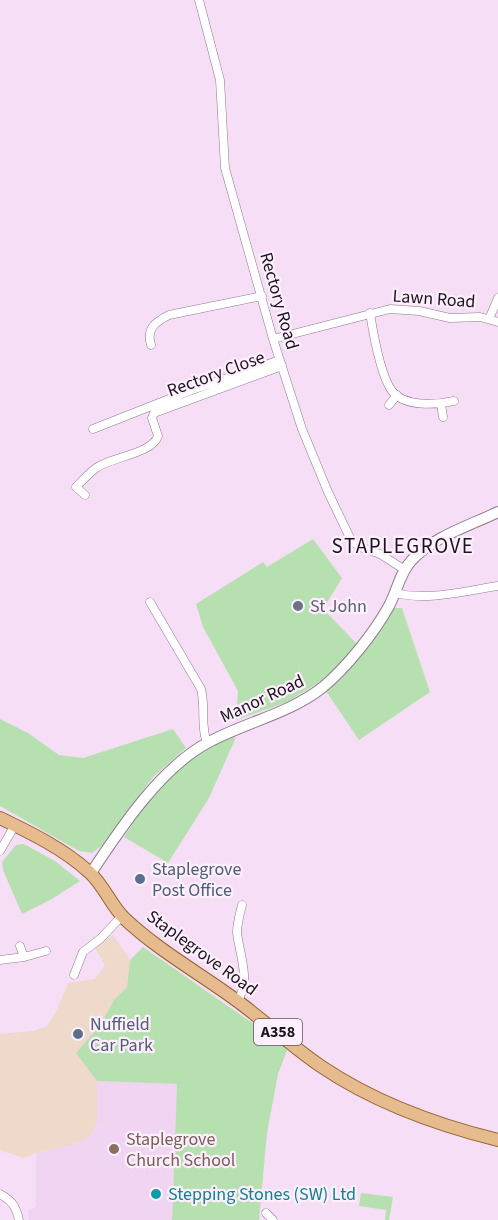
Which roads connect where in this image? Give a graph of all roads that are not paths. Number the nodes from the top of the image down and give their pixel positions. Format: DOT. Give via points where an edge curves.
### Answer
graph roads {
  1 [pos="199,0"];
  2 [pos="262,296"];
  3 [pos="498,298"];
  4 [pos="370,313"];
  5 [pos="489,319"];
  6 [pos="498,322"];
  7 [pos="273,339"];
  8 [pos="151,345"];
  9 [pos="281,363"];
  10 [pos="397,395"];
  11 [pos="454,401"];
  12 [pos="441,404"];
  13 [pos="389,405"];
  14 [pos="443,417"];
  15 [pos="93,429"];
  16 [pos="85,495"];
  17 [pos="498,512"];
  18 [pos="405,570"];
  19 [pos="498,586"];
  20 [pos="395,593"];
  21 [pos="150,602"];
  22 [pos="207,743"];
  23 [pos="0,818"];
  24 [pos="15,825"];
  25 [pos="0,851"];
  26 [pos="91,873"];
  27 [pos="242,904"];
  28 [pos="122,916"];
  29 [pos="20,946"];
  30 [pos="46,951"];
  31 [pos="24,957"];
  32 [pos="0,960"];
  33 [pos="74,975"];
  34 [pos="237,1001"];
  35 [pos="498,1140"];
  36 [pos="0,1194"];
  37 [pos="266,1213"];
  38 [pos="19,1220"];
  39 [pos="273,1220"];
  1 -- 2 [label="street, Rectory Road" via="220,80 225,168"];
  2 -- 7 [label="street, Rectory Road"];
  2 -- 8 [label="street" via="169,315 150,329"];
  3 -- 5 [label="street, Lawn Road"];
  4 -- 5 [label="street, Lawn Road" via="397,308 450,318"];
  4 -- 7 [label="street, Lawn Road"];
  4 -- 10 [label="street" via="387,381"];
  5 -- 6 [label="street, Lawn Road"];
  7 -- 9 [label="street, Rectory Road"];
  9 -- 15 [label="street" via="192,390"];
  9 -- 16 [label="street, Rectory Close" via="154,413 155,442 98,466 76,487"];
  9 -- 18 [label="street, Rectory Road" via="302,429 344,529 360,547"];
  10 -- 12 [label="street" via="404,400"];
  10 -- 13 [label="street"];
  11 -- 12 [label="street"];
  12 -- 14 [label="street"];
  17 -- 18 [label="street, Manor Road" via="426,547"];
  18 -- 20 [label="street, Manor Road"];
  19 -- 20 [label="street" via="426,596"];
  20 -- 22 [label="street, Manor Road" via="380,620 322,687 294,706"];
  21 -- 22 [label="street" via="201,690"];
  22 -- 26 [label="street, Manor Road" via="166,774"];
  23 -- 24 [label="main road, A358"];
  24 -- 25 [label="street"];
  24 -- 26 [label="main road, A358"];
  26 -- 28 [label="main road, Staplegrove Road / A358"];
  27 -- 34 [label="street" via="237,930 244,982"];
  28 -- 33 [label="street" via="83,952"];
  28 -- 34 [label="main road, Staplegrove Road / A358"];
  29 -- 31 [label="street"];
  30 -- 31 [label="street"];
  31 -- 32 [label="street"];
  34 -- 35 [label="main road, Staplegrove Road / A358" via="319,1065 366,1093 425,1118"];
  36 -- 38 [label="street" via="13,1202"];
  37 -- 39 [label="street"];
}
